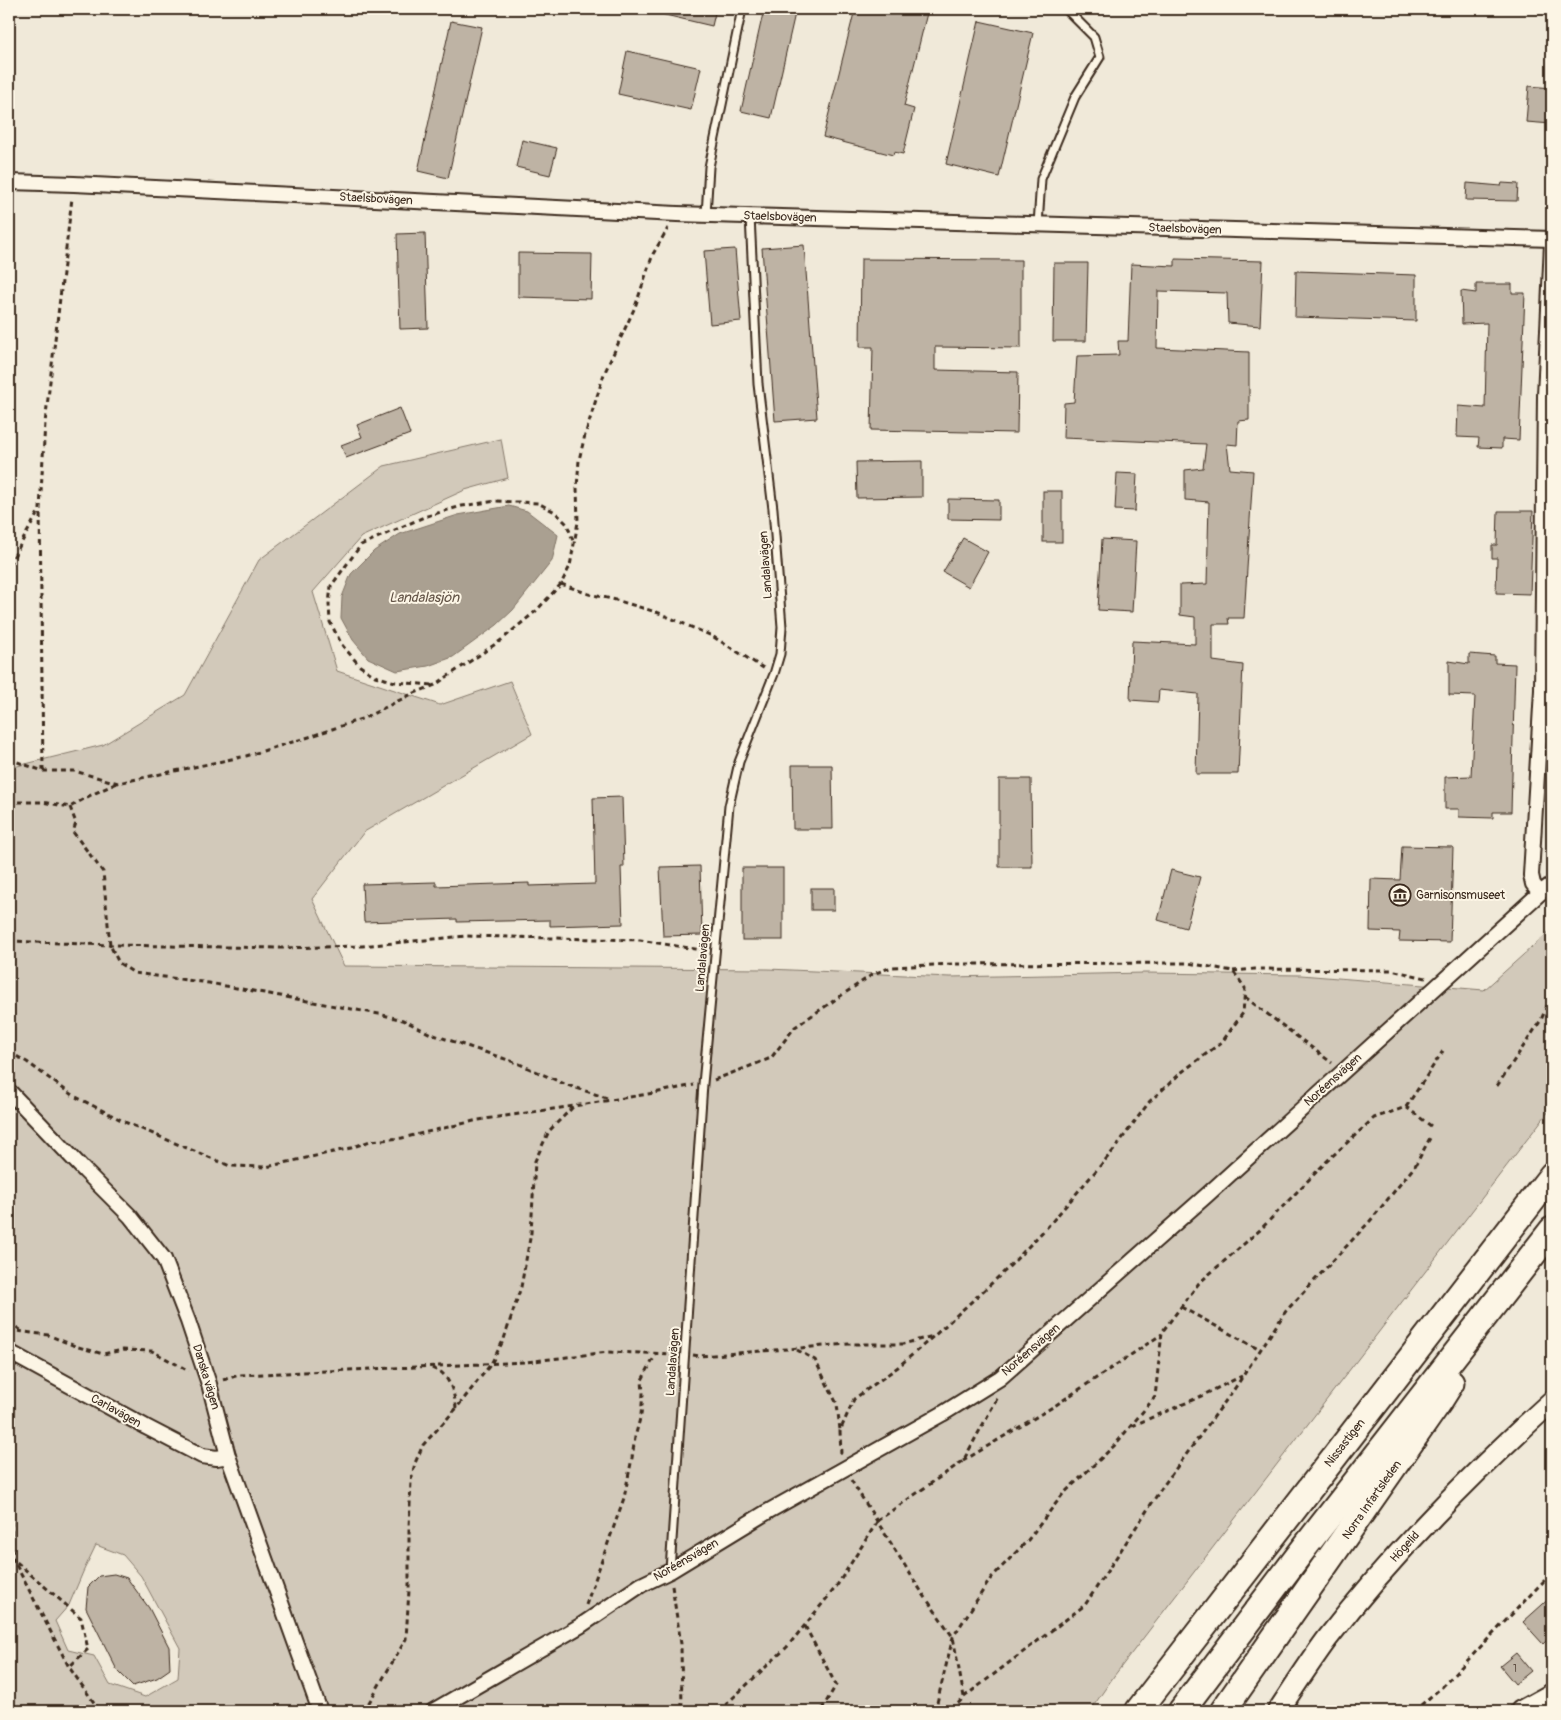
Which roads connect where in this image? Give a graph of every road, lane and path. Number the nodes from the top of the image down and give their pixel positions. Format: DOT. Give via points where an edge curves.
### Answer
graph roads {
  1 [pos="742,9"];
  2 [pos="1066,9"];
  3 [pos="9,182"];
  4 [pos="74,184"];
  5 [pos="678,214"];
  6 [pos="706,214"];
  7 [pos="750,216"];
  8 [pos="1038,225"];
  9 [pos="1552,239"];
  10 [pos="1552,243"];
  11 [pos="40,509"];
  12 [pos="574,544"];
  13 [pos="9,565"];
  14 [pos="561,584"];
  15 [pos="774,674"];
  16 [pos="435,685"];
  17 [pos="9,759"];
  18 [pos="43,771"];
  19 [pos="118,783"];
  20 [pos="9,802"];
  21 [pos="70,807"];
  22 [pos="1552,884"];
  23 [pos="1540,893"];
  24 [pos="9,941"];
  25 [pos="110,945"];
  26 [pos="715,952"];
  27 [pos="1233,971"];
  28 [pos="1442,981"];
  29 [pos="1552,994"];
  30 [pos="1245,996"];
  31 [pos="1442,1050"];
  32 [pos="9,1052"];
  33 [pos="1342,1071"];
  34 [pos="703,1084"];
  35 [pos="1497,1086"];
  36 [pos="9,1091"];
  37 [pos="610,1099"];
  38 [pos="574,1106"];
  39 [pos="1406,1107"];
  40 [pos="1431,1126"];
  41 [pos="1430,1138"];
  42 [pos="1552,1176"];
  43 [pos="1552,1230"];
  44 [pos="1511,1282"];
  45 [pos="1180,1307"];
  46 [pos="9,1322"];
  47 [pos="9,1330"];
  48 [pos="22,1331"];
  49 [pos="1162,1334"];
  50 [pos="935,1336"];
  51 [pos="796,1350"];
  52 [pos="1260,1350"];
  53 [pos="9,1352"];
  54 [pos="656,1353"];
  55 [pos="685,1354"];
  56 [pos="491,1364"];
  57 [pos="430,1367"];
  58 [pos="1243,1376"];
  59 [pos="209,1384"];
  60 [pos="1000,1395"];
  61 [pos="1552,1401"];
  62 [pos="456,1410"];
  63 [pos="1130,1427"];
  64 [pos="840,1431"];
  65 [pos="228,1456"];
  66 [pos="963,1461"];
  67 [pos="844,1469"];
  68 [pos="9,1476"];
  69 [pos="877,1521"];
  70 [pos="11,1558"];
  71 [pos="1552,1569"];
  72 [pos="670,1571"];
  73 [pos="805,1625"];
  74 [pos="580,1626"];
  75 [pos="953,1637"];
  76 [pos="69,1667"];
  77 [pos="1552,1694"];
  78 [pos="964,1697"];
  79 [pos="100,1711"];
  80 [pos="320,1711"];
  81 [pos="364,1711"];
  82 [pos="433,1711"];
  83 [pos="682,1711"];
  84 [pos="719,1711"];
  85 [pos="821,1711"];
  86 [pos="935,1711"];
  87 [pos="951,1711"];
  88 [pos="1138,1711"];
  89 [pos="1181,1711"];
  90 [pos="1223,1711"];
  91 [pos="1278,1711"];
  92 [pos="1414,1711"];
  93 [pos="1521,1711"];
  1 -- 6 [label="lane" via="709,167"];
  2 -- 8 [label="lane" via="1094,37 1100,57 1075,97 1041,179"];
  3 -- 4 [label="street, Staelsbovägen"];
  4 -- 5 [label="street, Staelsbovägen"];
  4 -- 11 [label="path" via="45,423"];
  5 -- 6 [label="street, Staelsbovägen"];
  5 -- 12 [label="path" via="653,254 635,307 604,374 579,460 578,522"];
  6 -- 7 [label="street, Staelsbovägen"];
  7 -- 8 [label="street, Staelsbovägen"];
  7 -- 15 [label="lane, Landalavägen" via="758,384 773,509 782,627 780,654"];
  8 -- 9 [label="street, Staelsbovägen"];
  10 -- 23 [label="street" via="1545,396 1542,690 1531,875"];
  11 -- 13 [label="path"];
  11 -- 18 [label="path"];
  12 -- 14 [label="path" via="570,566"];
  12 -- 16 [label="path" via="567,524 555,512 538,503 511,501 462,506 424,517 361,545 331,586 330,622 334,630 360,666 375,676 395,682"];
  14 -- 15 [label="path" via="659,613 712,636"];
  14 -- 16 [label="path" via="536,611 500,641"];
  15 -- 26 [label="lane, Landalavägen" via="740,762 729,806"];
  16 -- 19 [label="path" via="364,718 309,737 246,756"];
  17 -- 18 [label="path"];
  18 -- 19 [label="path" via="74,771"];
  19 -- 21 [label="path"];
  20 -- 21 [label="path" via="42,802"];
  21 -- 25 [label="path" via="76,823 73,832 103,872"];
  22 -- 23 [label="street, Noréensvägen"];
  23 -- 28 [label="street, Noréensvägen"];
  24 -- 25 [label="path"];
  25 -- 26 [label="path" via="362,946 466,936 640,940"];
  25 -- 37 [label="path" via="118,963 134,973 226,986 403,1020 431,1034"];
  26 -- 34 [label="lane, Landalavägen"];
  27 -- 28 [label="path" via="1391,970"];
  27 -- 30 [label="path" via="1245,988"];
  27 -- 34 [label="path" via="1188,963 892,967 873,974 795,1027 771,1058"];
  28 -- 33 [label="street, Noréensvägen"];
  29 -- 35 [label="path" via="1541,1020"];
  30 -- 33 [label="path"];
  30 -- 50 [label="path" via="1243,1013 1222,1042 1150,1101 1071,1202 1006,1270"];
  31 -- 39 [label="path"];
  32 -- 38 [label="path" via="72,1095 127,1123 230,1166 266,1167 370,1141"];
  33 -- 67 [label="street, Noréensvägen" via="1000,1378"];
  34 -- 37 [label="path"];
  34 -- 55 [label="lane, Landalavägen"];
  36 -- 59 [label="street, Danska vägen" via="130,1216 164,1259"];
  37 -- 38 [label="path"];
  38 -- 56 [label="path" via="549,1131 535,1161 531,1233 521,1287 504,1339"];
  39 -- 40 [label="path"];
  39 -- 45 [label="path" via="1374,1118 1260,1230 1199,1283"];
  41 -- 52 [label="path" via="1415,1166 1370,1221 1286,1311"];
  42 -- 88 [label="highway, Nissastigen"];
  43 -- 44 [label="highway"];
  44 -- 89 [label="highway"];
  44 -- 90 [label="highway, Norra Infartsleden" via="1439,1402"];
  45 -- 49 [label="path"];
  45 -- 52 [label="path"];
  46 -- 48 [label="path"];
  47 -- 48 [label="path"];
  48 -- 59 [label="path" via="48,1335 103,1354 123,1350 152,1351"];
  49 -- 63 [label="path" via="1155,1397"];
  49 -- 66 [label="path" via="1056,1406"];
  50 -- 51 [label="path" via="903,1344 849,1344"];
  50 -- 64 [label="path" via="854,1399"];
  51 -- 55 [label="path" via="700,1356"];
  51 -- 64 [label="path" via="814,1360 838,1404"];
  52 -- 58 [label="path"];
  53 -- 65 [label="street, Carlavägen" via="202,1456"];
  54 -- 55 [label="path"];
  54 -- 56 [label="path" via="608,1352"];
  54 -- 74 [label="path" via="642,1380 641,1415 624,1498"];
  55 -- 72 [label="lane, Landalavägen"];
  56 -- 57 [label="path"];
  56 -- 62 [label="path"];
  57 -- 59 [label="path" via="239,1375"];
  57 -- 62 [label="path" via="447,1380"];
  58 -- 63 [label="path"];
  58 -- 78 [label="path" via="1163,1486 1085,1605"];
  59 -- 65 [label="street, Danska vägen"];
  60 -- 66 [label="path"];
  61 -- 91 [label="street, Högelid" via="1456,1491 1385,1569 1327,1639"];
  62 -- 81 [label="path" via="423,1445 415,1464 411,1481 406,1639"];
  63 -- 75 [label="path" via="1063,1494 1028,1540 992,1578"];
  64 -- 67 [label="path"];
  65 -- 80 [label="street, Danska vägen"];
  66 -- 69 [label="path"];
  67 -- 69 [label="path"];
  67 -- 72 [label="street, Noréensvägen"];
  68 -- 70 [label="path"];
  69 -- 73 [label="path" via="836,1587"];
  69 -- 75 [label="path"];
  70 -- 76 [label="path"];
  70 -- 76 [label="path" via="81,1618 88,1649"];
  71 -- 92 [label="path" via="1549,1576 1443,1686"];
  72 -- 74 [label="street, Noréensvägen" via="641,1585"];
  72 -- 83 [label="path" via="681,1644"];
  73 -- 84 [label="path" via="788,1647"];
  73 -- 85 [label="path" via="836,1685"];
  74 -- 82 [label="street, Noréensvägen"];
  75 -- 78 [label="path"];
  75 -- 86 [label="path"];
  76 -- 79 [label="path"];
  77 -- 93 [label="street"];
  78 -- 87 [label="path"];
}
